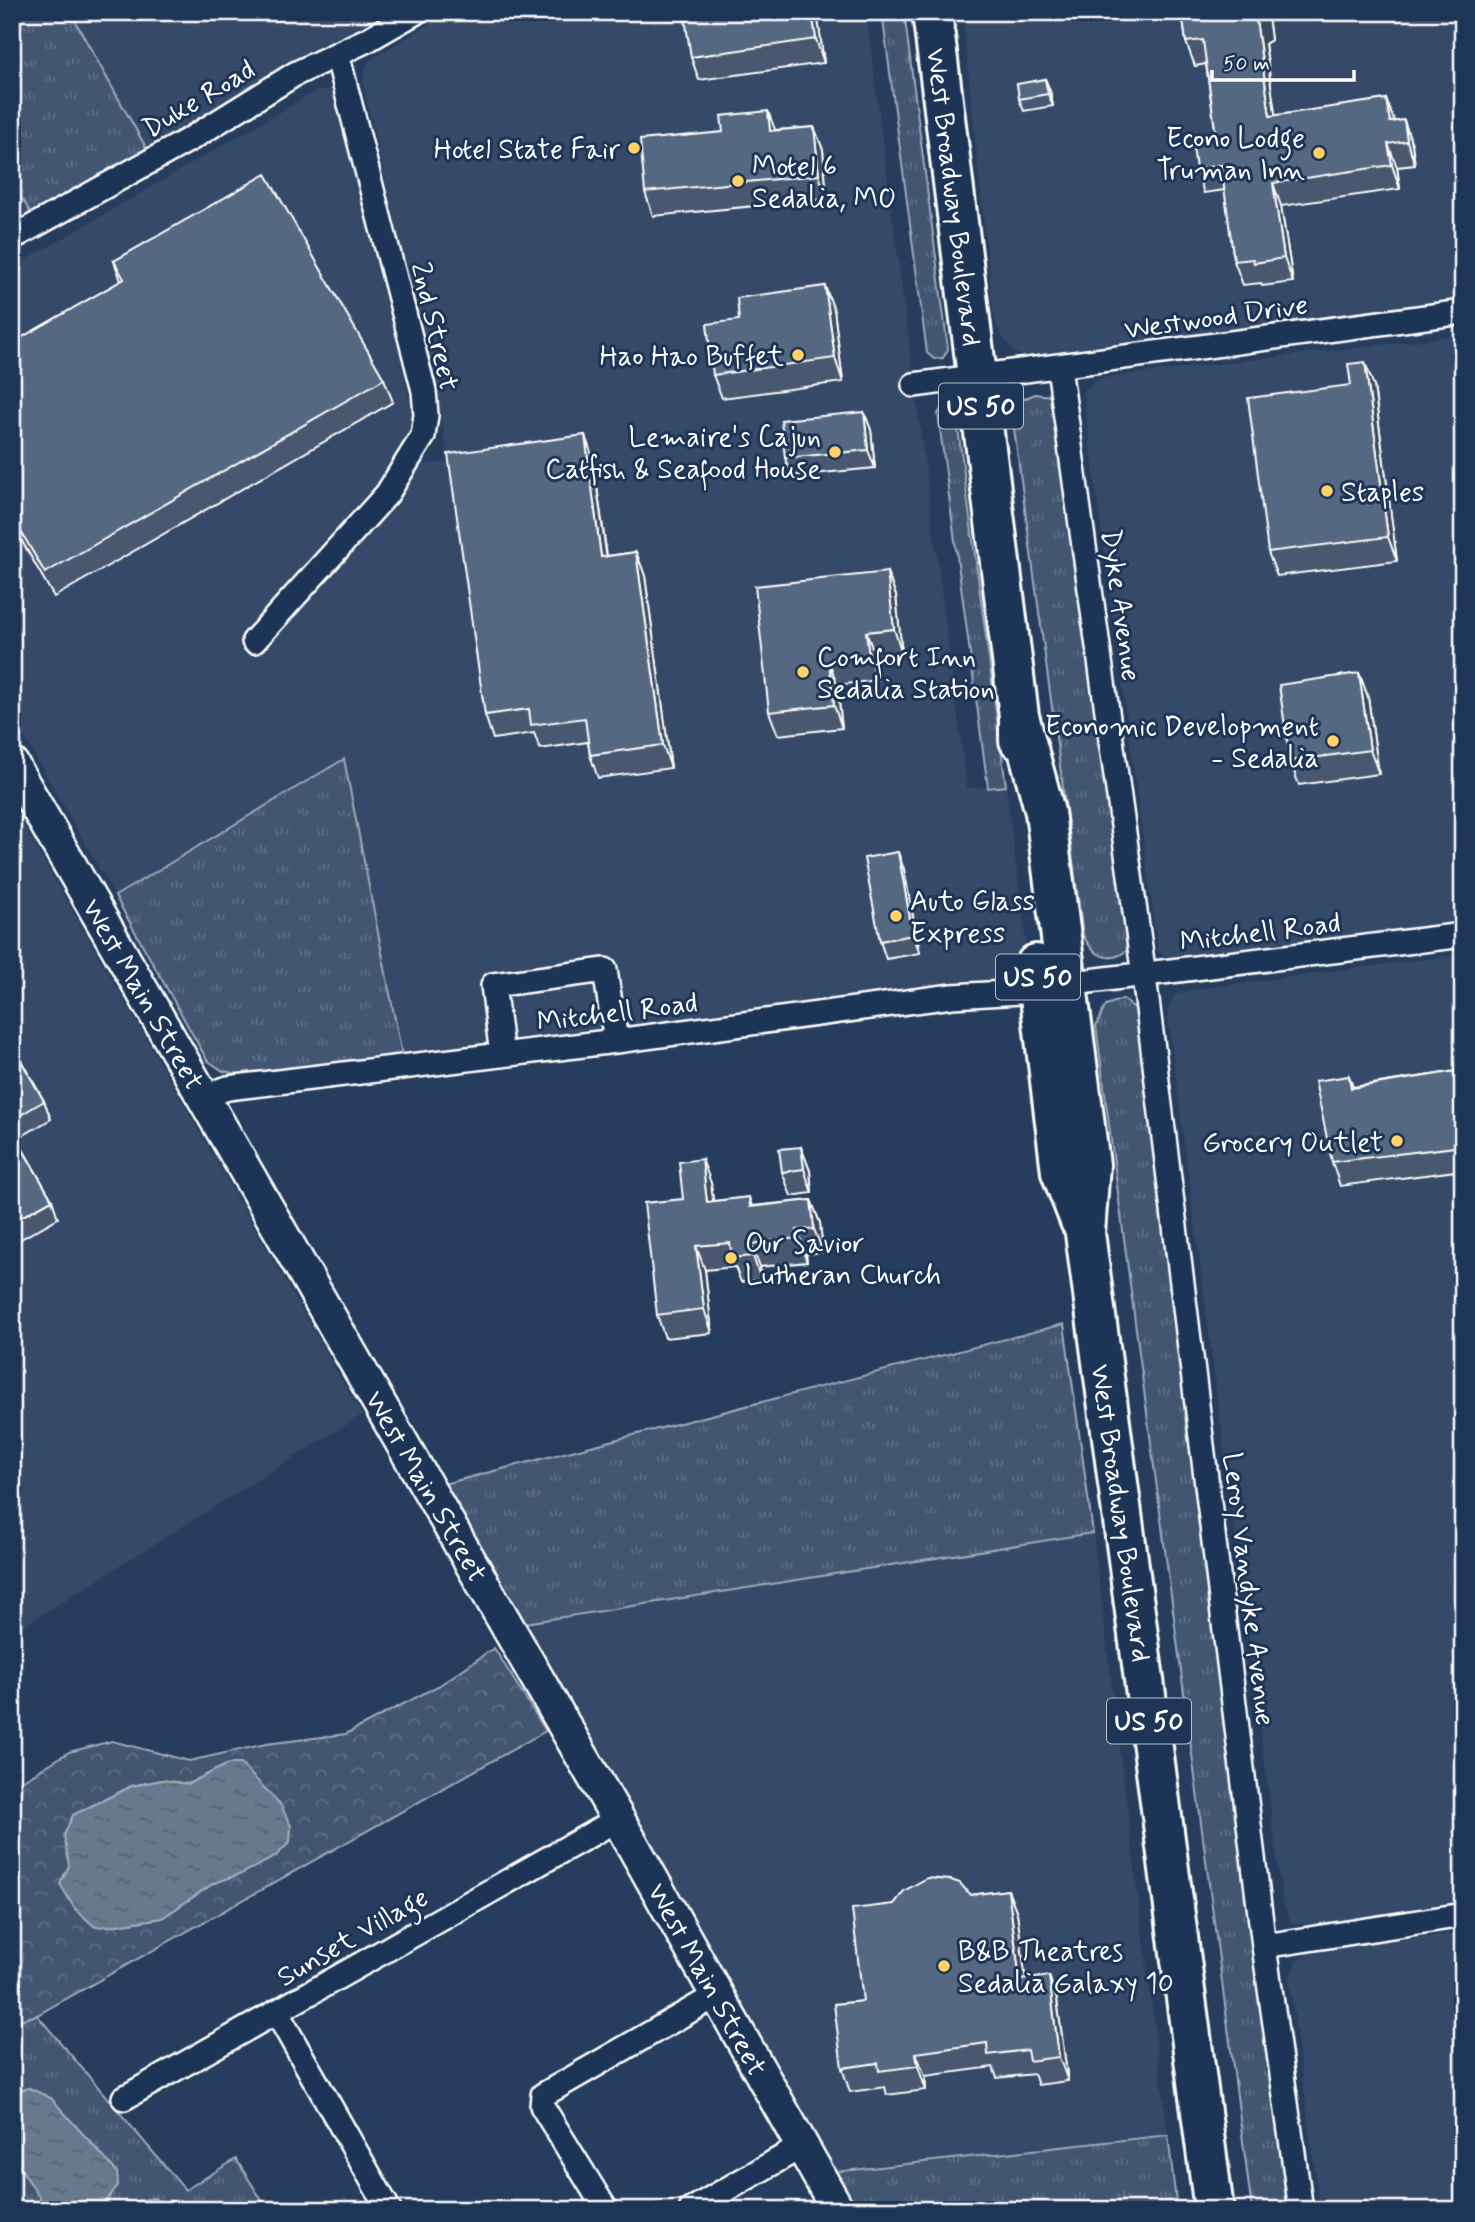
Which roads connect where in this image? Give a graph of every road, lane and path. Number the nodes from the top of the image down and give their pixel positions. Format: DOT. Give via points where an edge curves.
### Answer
graph roads {
  1 [pos="415,12"];
  2 [pos="932,12"];
  3 [pos="337,54"];
  4 [pos="12,238"];
  5 [pos="1463,312"];
  6 [pos="1059,367"];
  7 [pos="978,378"];
  8 [pos="914,385"];
  9 [pos="254,641"];
  10 [pos="12,764"];
  11 [pos="1463,935"];
  12 [pos="1144,976"];
  13 [pos="1052,987"];
  14 [pos="616,1041"];
  15 [pos="502,1055"];
  16 [pos="202,1096"];
  17 [pos="618,1819"];
  18 [pos="1463,1915"];
  19 [pos="1264,1945"];
  20 [pos="717,1995"];
  21 [pos="277,2013"];
  22 [pos="124,2098"];
  23 [pos="802,2146"];
  24 [pos="835,2209"];
  25 [pos="389,2210"];
  26 [pos="606,2210"];
  27 [pos="691,2210"];
  28 [pos="1214,2210"];
  29 [pos="1301,2210"];
  1 -- 3 [label="street, Duke Road"];
  2 -- 7 [label="highway, West Broadway Boulevard / US 50"];
  3 -- 4 [label="street, Duke Road"];
  3 -- 9 [label="street, 2nd Street" via="424,391 423,436 387,494"];
  5 -- 6 [label="street, Westwood Drive"];
  6 -- 7 [label="street, Westwood Drive"];
  6 -- 12 [label="street, Dyke Avenue"];
  7 -- 8 [label="street, Westwood Drive"];
  7 -- 13 [label="highway, West Broadway Boulevard / US 50" via="1019,716 1045,813"];
  10 -- 16 [label="main road, West Main Street"];
  11 -- 12 [label="street, Mitchell Road"];
  12 -- 13 [label="street, Mitchell Road"];
  12 -- 19 [label="street, Leroy Vandyke Avenue"];
  13 -- 14 [label="street, Mitchell Road"];
  13 -- 28 [label="highway, West Broadway Boulevard / US 50" via="1090,1166 1085,1233"];
  14 -- 15 [label="street, Mitchell Road"];
  14 -- 15 [label="street" via="605,970 493,985"];
  15 -- 16 [label="street, Mitchell Road" via="228,1088"];
  16 -- 17 [label="main road, West Main Street"];
  17 -- 20 [label="main road, West Main Street"];
  17 -- 21 [label="street, Sunset Village"];
  18 -- 19 [label="street"];
  19 -- 29 [label="street, Leroy Vandyke Avenue"];
  20 -- 23 [label="main road, West Main Street"];
  20 -- 26 [label="street" via="543,2095 542,2106"];
  21 -- 22 [label="street"];
  21 -- 25 [label="street, Sunset Village"];
  23 -- 24 [label="main road, West Main Street"];
  23 -- 27 [label="street"];
}
